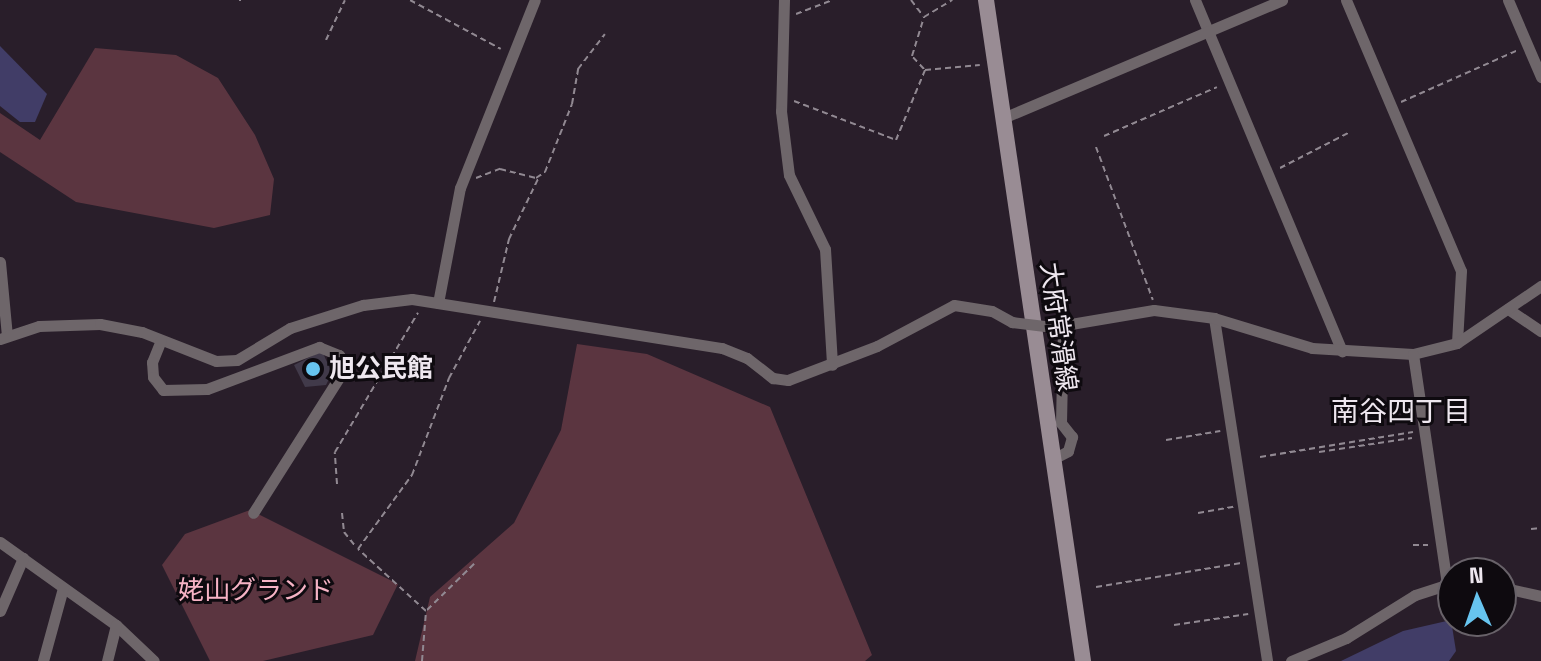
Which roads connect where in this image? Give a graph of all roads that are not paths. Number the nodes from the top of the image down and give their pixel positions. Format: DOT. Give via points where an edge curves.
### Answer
graph roads {
  1 [pos="535,0"];
  2 [pos="784,0"];
  3 [pos="986,0"];
  4 [pos="1195,0"];
  5 [pos="1282,0"];
  6 [pos="1346,0"];
  7 [pos="1508,0"];
  8 [pos="1208,31"];
  9 [pos="1541,77"];
  10 [pos="1003,118"];
  11 [pos="0,262"];
  12 [pos="1541,286"];
  13 [pos="1,289"];
  14 [pos="438,303"];
  15 [pos="1508,309"];
  16 [pos="1214,318"];
  17 [pos="1058,327"];
  18 [pos="1541,331"];
  19 [pos="4,337"];
  20 [pos="161,340"];
  21 [pos="1457,343"];
  22 [pos="1342,351"];
  23 [pos="1413,354"];
  24 [pos="832,365"];
  25 [pos="1053,459"];
  26 [pos="253,513"];
  27 [pos="0,542"];
  28 [pos="1446,557"];
  29 [pos="23,558"];
  30 [pos="1437,587"];
  31 [pos="63,588"];
  32 [pos="1517,591"];
  33 [pos="1541,596"];
  34 [pos="0,611"];
  35 [pos="116,625"];
  36 [pos="43,661"];
  37 [pos="107,661"];
  38 [pos="154,661"];
  39 [pos="1083,661"];
  40 [pos="1267,661"];
  41 [pos="1291,661"];
  1 -- 14 [label="street" via="464,179 449,227"];
  2 -- 24 [label="street" via="781,97 789,175 825,249"];
  3 -- 10 [label="main road, 大府常滑線"];
  4 -- 8 [label="street"];
  5 -- 8 [label="street"];
  6 -- 21 [label="street" via="1461,271"];
  7 -- 9 [label="street"];
  8 -- 10 [label="street"];
  8 -- 22 [label="street"];
  10 -- 25 [label="main road, 大府常滑線"];
  11 -- 13 [label="street"];
  12 -- 15 [label="street"];
  13 -- 19 [label="street"];
  14 -- 20 [label="street" via="363,305 290,328 237,360 216,361"];
  14 -- 24 [label="street" via="722,348 773,378 788,380"];
  15 -- 18 [label="street"];
  15 -- 21 [label="street"];
  16 -- 17 [label="street" via="1154,310"];
  16 -- 22 [label="street" via="1312,348"];
  16 -- 40 [label="street"];
  17 -- 24 [label="street, bridge" via="1012,322 992,311 954,305"];
  17 -- 25 [label="street" via="1061,423 1072,437 1068,451"];
  19 -- 20 [label="street" via="39,326 100,324"];
  20 -- 26 [label="street" via="152,362 153,377 163,390 207,389 319,347 339,355 340,376"];
  21 -- 23 [label="street"];
  22 -- 23 [label="street"];
  23 -- 28 [label="street"];
  25 -- 39 [label="main road, 大府常滑線"];
  27 -- 29 [label="street"];
  29 -- 31 [label="street"];
  29 -- 34 [label="street"];
  30 -- 41 [label="street" via="1415,595 1346,638"];
  31 -- 35 [label="street"];
  31 -- 36 [label="street"];
  32 -- 33 [label="street"];
  35 -- 37 [label="street"];
  35 -- 38 [label="street"];
}
